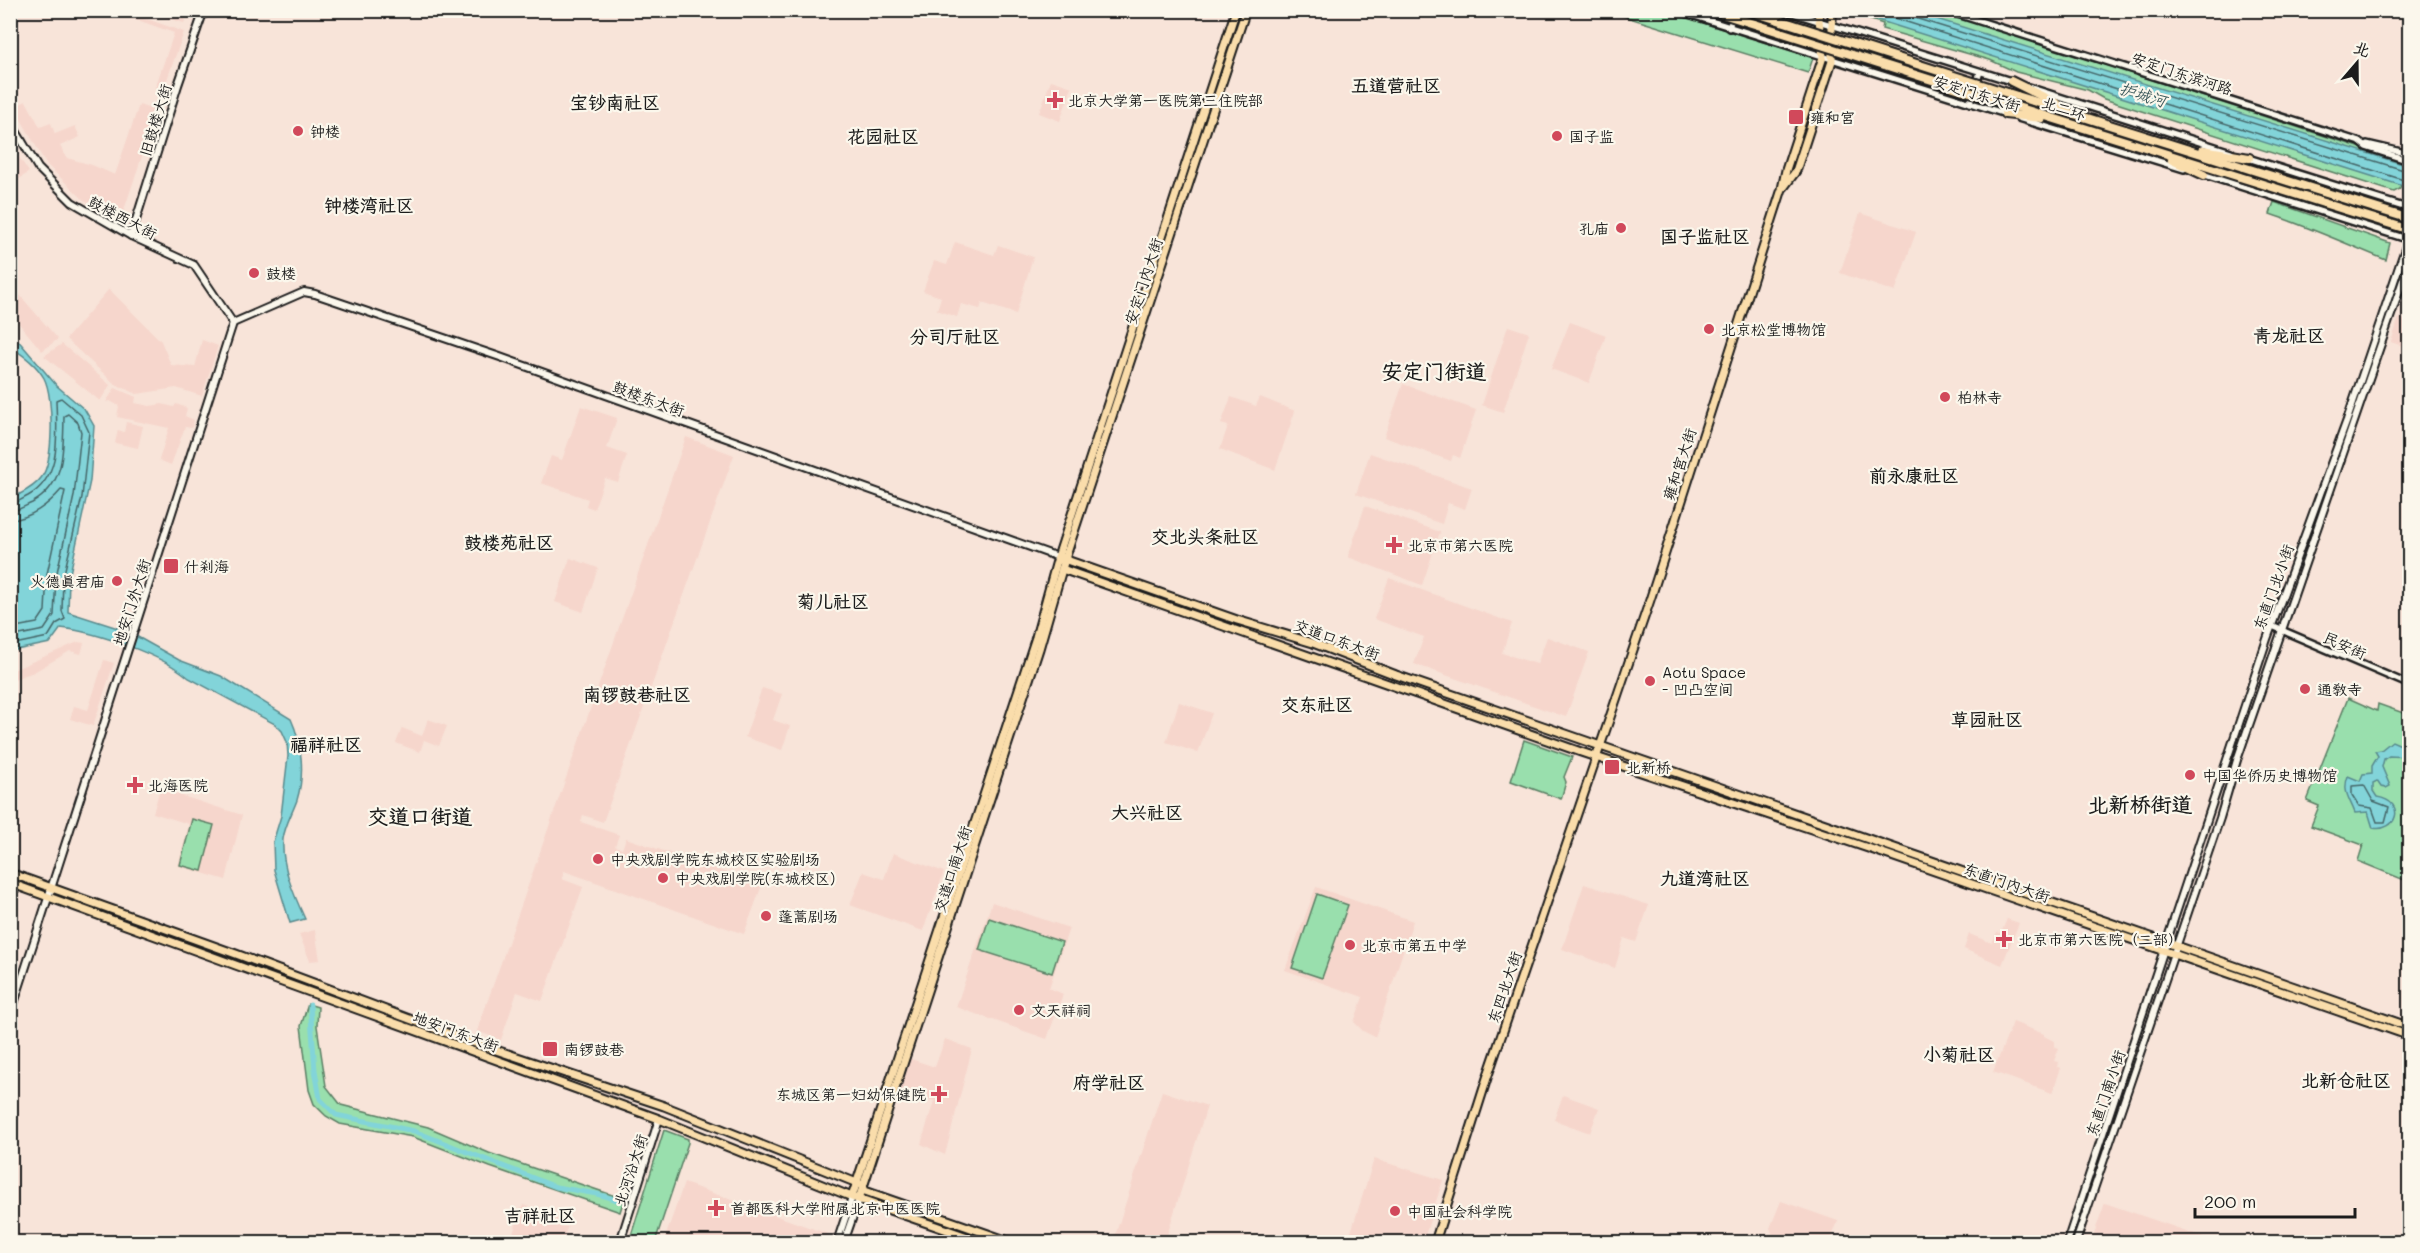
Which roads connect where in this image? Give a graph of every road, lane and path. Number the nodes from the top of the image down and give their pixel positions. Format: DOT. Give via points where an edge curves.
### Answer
graph roads {
  1 [pos="204,10"];
  2 [pos="1236,10"];
  3 [pos="1246,10"];
  4 [pos="1676,10"];
  5 [pos="1711,10"];
  6 [pos="1735,10"];
  7 [pos="1748,10"];
  8 [pos="1783,10"];
  9 [pos="1818,10"];
  10 [pos="1945,10"];
  11 [pos="1832,12"];
  12 [pos="1819,22"];
  13 [pos="1832,26"];
  14 [pos="1729,28"];
  15 [pos="1823,57"];
  16 [pos="1832,61"];
  17 [pos="1980,72"];
  18 [pos="2011,81"];
  19 [pos="1970,103"];
  20 [pos="2004,114"];
  21 [pos="2078,114"];
  22 [pos="10,121"];
  23 [pos="2061,121"];
  24 [pos="2360,142"];
  25 [pos="2174,145"];
  26 [pos="2146,148"];
  27 [pos="2409,154"];
  28 [pos="2248,158"];
  29 [pos="2409,161"];
  30 [pos="2204,175"];
  31 [pos="2308,177"];
  32 [pos="1782,189"];
  33 [pos="2375,198"];
  34 [pos="2299,206"];
  35 [pos="2409,209"];
  36 [pos="2409,219"];
  37 [pos="2366,227"];
  38 [pos="2409,228"];
  39 [pos="131,236"];
  40 [pos="2409,240"];
  41 [pos="2409,260"];
  42 [pos="233,323"];
  43 [pos="1061,558"];
  44 [pos="1062,569"];
  45 [pos="2272,626"];
  46 [pos="2281,630"];
  47 [pos="2409,685"];
  48 [pos="1599,746"];
  49 [pos="1595,756"];
  50 [pos="10,873"];
  51 [pos="10,883"];
  52 [pos="51,889"];
  53 [pos="48,897"];
  54 [pos="2170,949"];
  55 [pos="10,1016"];
  56 [pos="2409,1027"];
  57 [pos="2409,1036"];
  58 [pos="664,1106"];
  59 [pos="659,1119"];
  60 [pos="860,1185"];
  61 [pos="855,1198"];
  62 [pos="620,1242"];
  63 [pos="837,1242"];
  64 [pos="844,1242"];
  65 [pos="982,1242"];
  66 [pos="1011,1242"];
  67 [pos="1436,1242"];
  68 [pos="2067,1242"];
  69 [pos="2076,1242"];
  1 -- 39 [label="main road, 旧鼓楼大街"];
  2 -- 43 [label="main road, 安定门内大街"];
  3 -- 43 [label="main road, 安定门内大街"];
  4 -- 14 [label="street, 安定门东大街"];
  5 -- 23 [label="highway, 北二环, bridge"];
  6 -- 14 [label="street"];
  7 -- 21 [label="highway, 北二环, bridge"];
  8 -- 12 [label="street, 安定门东大街"];
  9 -- 12 [label="main road"];
  10 -- 24 [label="street, 安定门东滨河路"];
  11 -- 13 [label="main road, 雍和宫大街"];
  12 -- 13 [label="street, 安定门东大街"];
  12 -- 15 [label="main road"];
  13 -- 16 [label="main road, 雍和宫大街"];
  13 -- 17 [label="street, 安定门东大街"];
  14 -- 15 [label="street, 安定门东大街"];
  15 -- 16 [label="street, 安定门东大街"];
  15 -- 32 [label="main road, 雍和宫大街"];
  16 -- 19 [label="street, 安定门东大街"];
  16 -- 32 [label="main road, 雍和宫大街" via="1796,171"];
  17 -- 18 [label="street, 安定门东大街"];
  17 -- 19 [label="street"];
  18 -- 21 [label="highway"];
  18 -- 28 [label="street, 安定门东大街"];
  19 -- 20 [label="street, 安定门东大街"];
  20 -- 23 [label="highway"];
  20 -- 30 [label="street, 安定门东大街"];
  21 -- 25 [label="highway, 北二环"];
  22 -- 39 [label="main road, 鼓楼西大街" via="38,168 57,189 90,215"];
  23 -- 26 [label="highway, 北二环"];
  24 -- 27 [label="street"];
  24 -- 29 [label="street, 安定门东滨河路"];
  25 -- 28 [label="highway"];
  25 -- 36 [label="highway, 北二环, bridge"];
  26 -- 30 [label="highway"];
  26 -- 38 [label="highway, 北二环, bridge"];
  28 -- 31 [label="street, 安定门东大街"];
  30 -- 34 [label="street, 安定门东大街"];
  31 -- 33 [label="street, 安定门东大街"];
  31 -- 34 [label="street"];
  32 -- 48 [label="main road, 雍和宫大街"];
  33 -- 35 [label="street, 安定门东大街"];
  33 -- 37 [label="street"];
  34 -- 37 [label="street, 安定门东大街"];
  37 -- 40 [label="street, 安定门东大街"];
  38 -- 40 [label="street"];
  39 -- 42 [label="main road, 鼓楼西大街" via="194,265"];
  40 -- 45 [label="main road, 东直门北小街"];
  41 -- 46 [label="main road, 东直门北小街"];
  42 -- 43 [label="main road, 鼓楼东大街" via="304,292 315,294"];
  42 -- 52 [label="main road, 地安门外大街"];
  43 -- 44 [label="main road, 交道口南大街"];
  43 -- 48 [label="main road, 交道口东大街"];
  43 -- 60 [label="main road, 交道口南大街"];
  44 -- 49 [label="main road, 交道口东大街"];
  44 -- 60 [label="main road, 交道口南大街" via="1039,650"];
  45 -- 46 [label="street, 民安街"];
  45 -- 54 [label="main road, 东直门北小街"];
  46 -- 47 [label="street, 民安街"];
  46 -- 54 [label="main road, 东直门北小街"];
  48 -- 49 [label="main road, 雍和宫大街"];
  48 -- 54 [label="main road, 东直门内大街"];
  49 -- 54 [label="main road, 东直门内大街"];
  49 -- 67 [label="main road, 东四北大街"];
  50 -- 52 [label="main road, 地安门东大街"];
  51 -- 53 [label="main road, 地安门东大街"];
  52 -- 53 [label="main road, 地安门外大街"];
  52 -- 58 [label="main road, 地安门东大街"];
  53 -- 55 [label="main road, 地安门外大街"];
  53 -- 59 [label="main road, 地安门东大街"];
  54 -- 56 [label="main road, 东直门内大街"];
  54 -- 57 [label="main road, 东直门内大街"];
  54 -- 68 [label="main road, 东直门南小街"];
  54 -- 69 [label="main road, 东直门南小街"];
  58 -- 59 [label="street, 北河沿大街"];
  58 -- 60 [label="main road, 地安门东大街"];
  59 -- 61 [label="main road, 地安门东大街"];
  59 -- 62 [label="main road, 北河沿大街"];
  60 -- 61 [label="main road"];
  60 -- 66 [label="main road, 地安门东大街" via="867,1192"];
  61 -- 63 [label="main road"];
  61 -- 64 [label="main road"];
  61 -- 65 [label="main road, 地安门东大街"];
}
